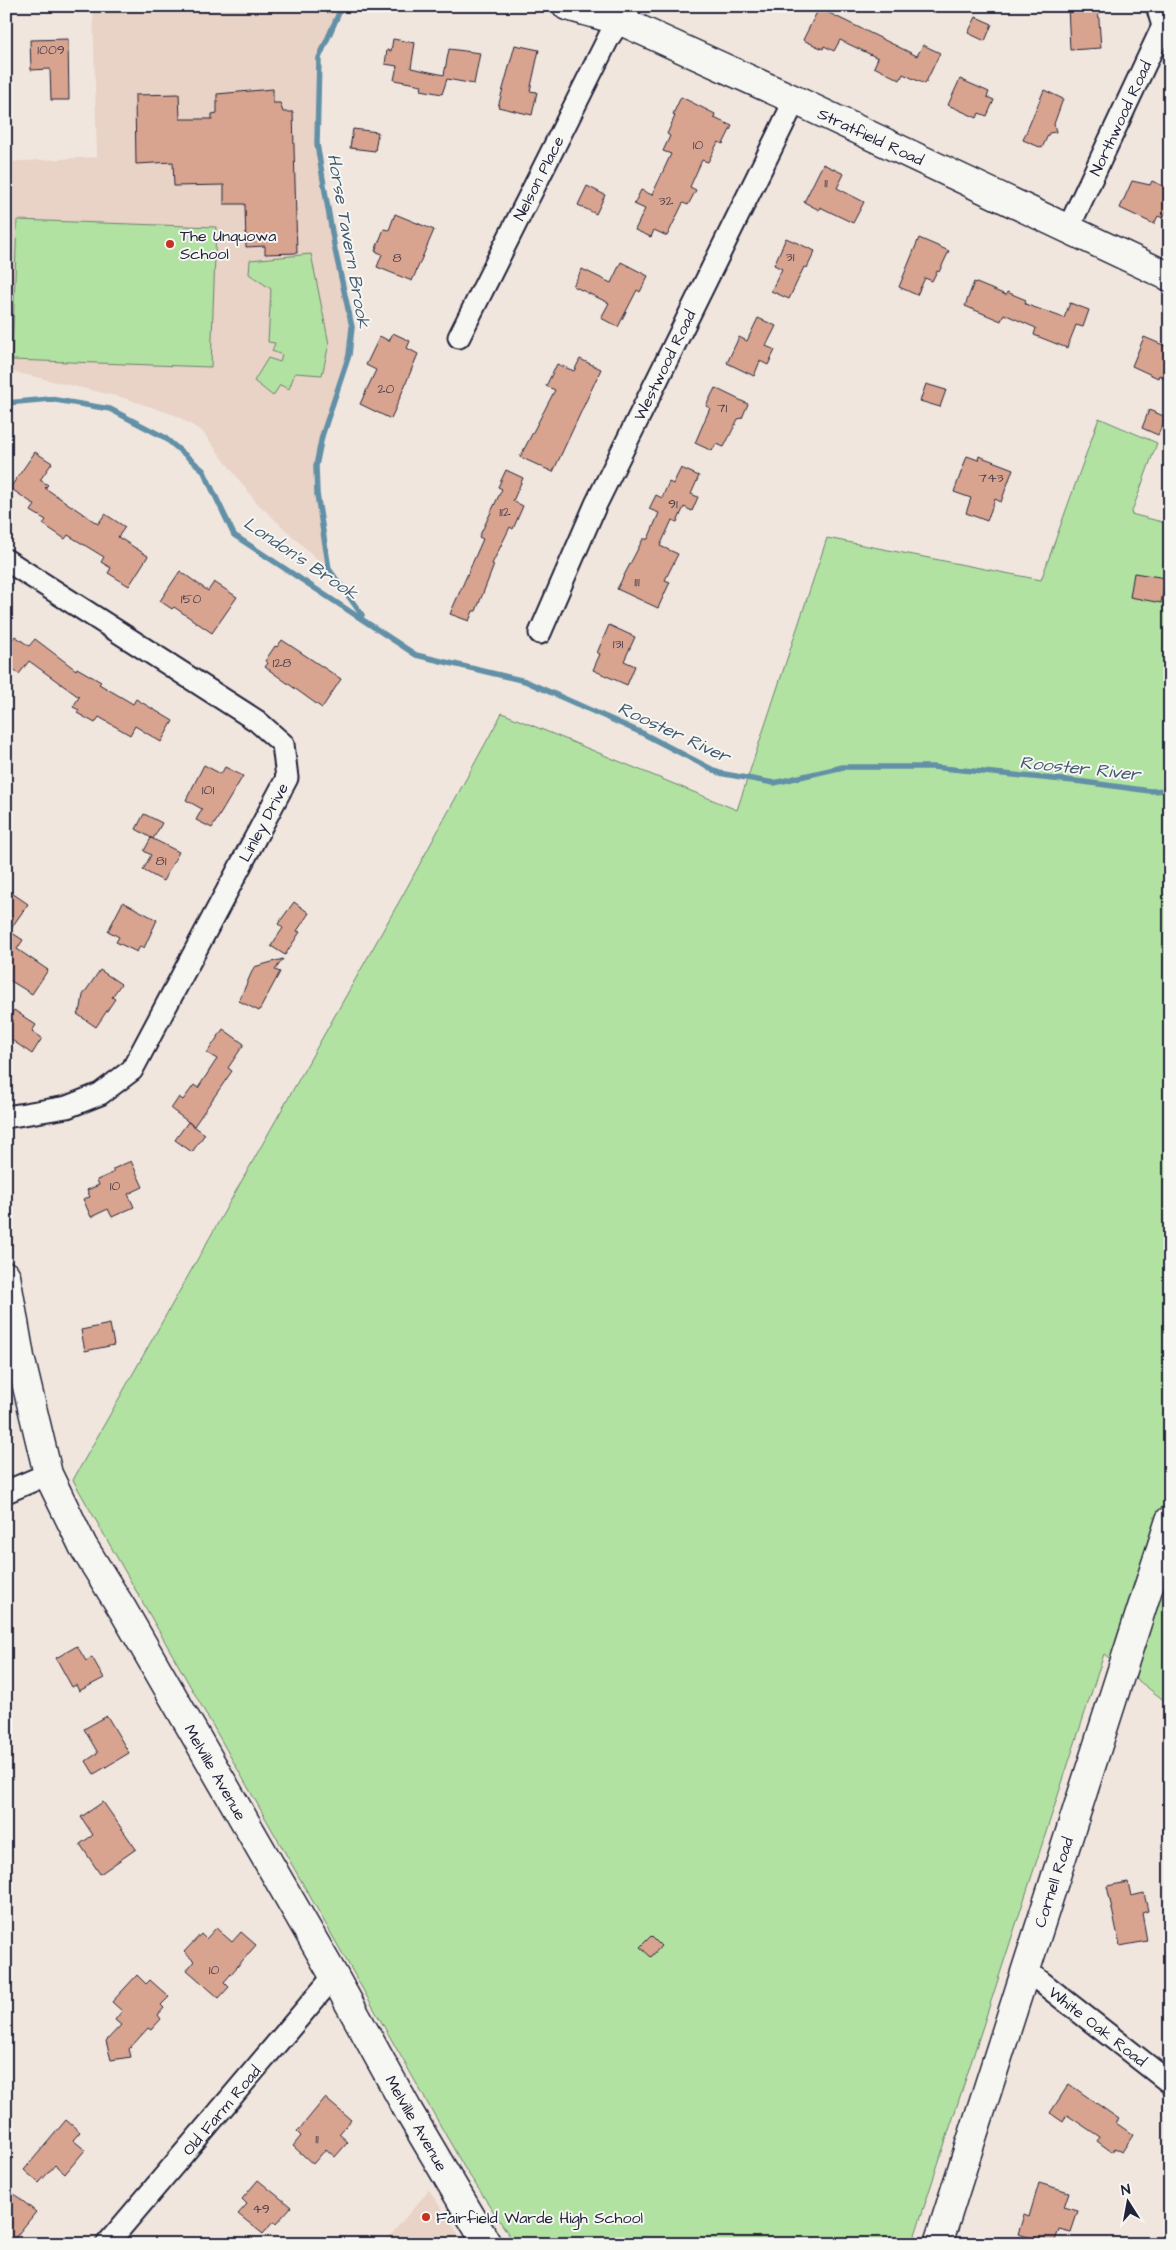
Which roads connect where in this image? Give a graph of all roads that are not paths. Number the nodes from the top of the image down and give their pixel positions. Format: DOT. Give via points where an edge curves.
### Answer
graph roads {
  1 [pos="567,6"];
  2 [pos="625,14"];
  3 [pos="1163,19"];
  4 [pos="795,100"];
  5 [pos="1068,229"];
  6 [pos="1170,277"];
  7 [pos="459,337"];
  8 [pos="6,560"];
  9 [pos="540,633"];
  10 [pos="6,1117"];
  11 [pos="6,1276"];
  12 [pos="48,1474"];
  13 [pos="6,1492"];
  14 [pos="1170,1520"];
  15 [pos="1026,1970"];
  16 [pos="334,1976"];
  17 [pos="1170,2083"];
  18 [pos="107,2244"];
  19 [pos="487,2244"];
  20 [pos="938,2244"];
  1 -- 2 [label="street, Stratfield Road"];
  2 -- 4 [label="street, Stratfield Road"];
  2 -- 7 [label="street, Nelson Place" via="604,46"];
  3 -- 5 [label="street, Northwood Road"];
  4 -- 5 [label="street, Stratfield Road"];
  4 -- 9 [label="street, Westwood Road" via="596,504"];
  5 -- 6 [label="street, Stratfield Road"];
  8 -- 10 [label="street, Linley Drive" via="257,721 283,744 287,778 132,1070 100,1094 67,1107"];
  11 -- 12 [label="street, Melville Avenue" via="20,1357"];
  12 -- 13 [label="street"];
  12 -- 16 [label="street, Melville Avenue" via="83,1546"];
  14 -- 15 [label="street, Cornell Road"];
  15 -- 17 [label="street, White Oak Road"];
  15 -- 20 [label="street, Cornell Road"];
  16 -- 18 [label="street, Old Farm Road"];
  16 -- 19 [label="street, Melville Avenue"];
}
